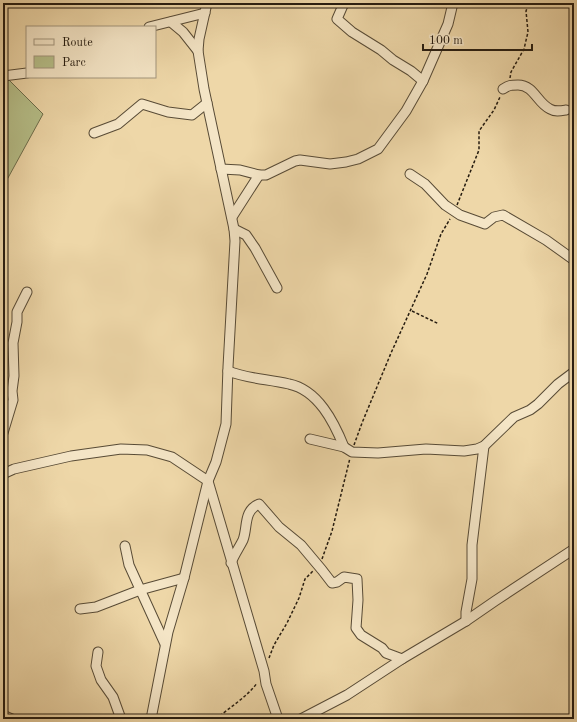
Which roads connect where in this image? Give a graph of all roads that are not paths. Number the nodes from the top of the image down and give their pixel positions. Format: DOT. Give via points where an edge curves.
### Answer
graph roads {
  1 [pos="207,3"];
  2 [pos="344,3"];
  3 [pos="453,3"];
  4 [pos="205,13"];
  5 [pos="171,22"];
  6 [pos="153,26"];
  7 [pos="198,51"];
  8 [pos="26,73"];
  9 [pos="3,76"];
  10 [pos="423,81"];
  11 [pos="503,89"];
  12 [pos="207,103"];
  13 [pos="566,110"];
  14 [pos="94,133"];
  15 [pos="221,169"];
  16 [pos="410,174"];
  17 [pos="260,175"];
  18 [pos="232,217"];
  19 [pos="234,228"];
  20 [pos="574,260"];
  21 [pos="277,288"];
  22 [pos="27,292"];
  23 [pos="228,371"];
  24 [pos="574,372"];
  25 [pos="3,433"];
  26 [pos="310,439"];
  27 [pos="484,446"];
  28 [pos="348,449"];
  29 [pos="3,474"];
  30 [pos="208,481"];
  31 [pos="125,546"];
  32 [pos="574,549"];
  33 [pos="231,563"];
  34 [pos="184,578"];
  35 [pos="140,590"];
  36 [pos="80,609"];
  37 [pos="466,621"];
  38 [pos="165,644"];
  39 [pos="98,652"];
  40 [pos="402,659"];
  41 [pos="3,716"];
  42 [pos="12,719"];
  43 [pos="121,719"];
  44 [pos="151,719"];
  45 [pos="278,719"];
  46 [pos="301,719"];
  1 -- 4 [label="street"];
  2 -- 10 [label="street" via="337,19"];
  3 -- 10 [label="street" via="448,24"];
  4 -- 5 [label="street"];
  4 -- 7 [label="street"];
  5 -- 6 [label="street"];
  5 -- 7 [label="street"];
  7 -- 12 [label="street"];
  8 -- 9 [label="street"];
  10 -- 17 [label="street" via="406,111 378,149 346,162 330,164 295,161"];
  11 -- 13 [label="street" via="510,84 522,85 528,87 549,109"];
  12 -- 14 [label="street" via="192,115 168,112 142,104 118,124"];
  12 -- 15 [label="street"];
  15 -- 17 [label="street"];
  15 -- 18 [label="street"];
  16 -- 20 [label="street" via="460,215 485,224 494,217 503,215"];
  17 -- 18 [label="street"];
  18 -- 19 [label="street"];
  19 -- 21 [label="street" via="246,235"];
  19 -- 23 [label="street"];
  22 -- 25 [label="street" via="17,312 13,343 13,400"];
  23 -- 28 [label="street" via="251,379 290,384 313,396 333,422"];
  23 -- 30 [label="street" via="226,424"];
  24 -- 27 [label="street" via="534,407 514,418"];
  26 -- 28 [label="street"];
  27 -- 28 [label="street" via="464,451 426,448 378,453"];
  27 -- 37 [label="street"];
  29 -- 30 [label="street" via="72,456 122,449 147,450 172,457"];
  30 -- 33 [label="street"];
  30 -- 34 [label="street"];
  31 -- 35 [label="street" via="129,565"];
  32 -- 37 [label="street"];
  33 -- 40 [label="street" via="244,537 246,520 254,506 259,504 279,527 301,545 332,583 344,577 356,578 356,628 361,635 386,653"];
  33 -- 45 [label="street"];
  34 -- 35 [label="street"];
  34 -- 38 [label="street"];
  35 -- 36 [label="street" via="96,607"];
  35 -- 38 [label="street"];
  37 -- 40 [label="street"];
  38 -- 44 [label="street"];
  39 -- 43 [label="street" via="96,666 101,680 113,697"];
  40 -- 46 [label="street" via="347,695"];
  41 -- 42 [label="street"];
}
